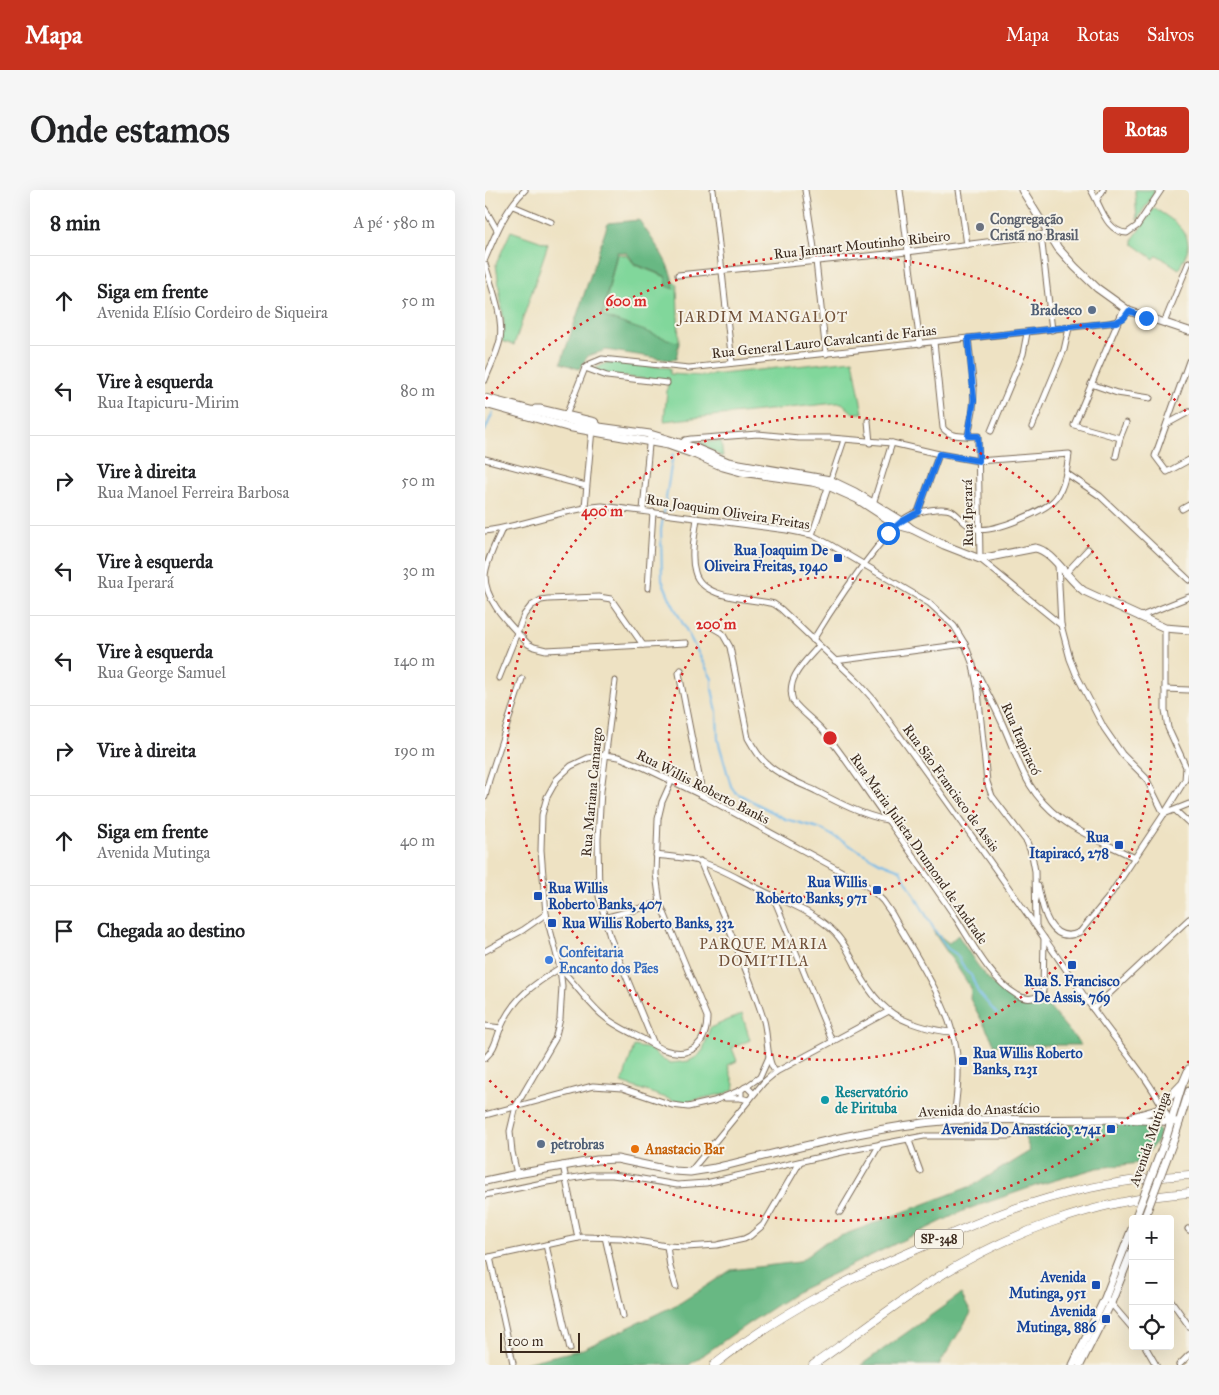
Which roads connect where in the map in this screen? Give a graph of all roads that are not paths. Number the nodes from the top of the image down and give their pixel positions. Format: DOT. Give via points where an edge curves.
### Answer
graph roads {
  1 [pos="525,190"];
  2 [pos="713,190"];
  3 [pos="805,190"];
  4 [pos="900,190"];
  5 [pos="959,190"];
  6 [pos="1022,190"];
  7 [pos="1091,190"];
  8 [pos="1103,190"];
  9 [pos="1161,190"];
  10 [pos="1097,200"];
  11 [pos="513,206"];
  12 [pos="485,209"];
  13 [pos="551,222"];
  14 [pos="497,230"];
  15 [pos="1045,234"];
  16 [pos="967,245"];
  17 [pos="907,252"];
  18 [pos="485,259"];
  19 [pos="816,261"];
  20 [pos="1189,262"];
  21 [pos="485,264"];
  22 [pos="723,270"];
  23 [pos="486,273"];
  24 [pos="678,275"];
  25 [pos="1126,310"];
  26 [pos="1116,322"];
  27 [pos="1164,323"];
  28 [pos="1069,328"];
  29 [pos="1052,330"];
  30 [pos="1189,331"];
  31 [pos="1027,333"];
  32 [pos="968,338"];
  33 [pos="934,342"];
  34 [pos="920,344"];
  35 [pos="826,354"];
  36 [pos="1189,361"];
  37 [pos="732,363"];
  38 [pos="585,368"];
  39 [pos="485,380"];
  40 [pos="667,383"];
  41 [pos="1091,384"];
  42 [pos="485,398"];
  43 [pos="1150,398"];
  44 [pos="485,404"];
  45 [pos="533,411"];
  46 [pos="1189,412"];
  47 [pos="567,413"];
  48 [pos="868,421"];
  49 [pos="1126,423"];
  50 [pos="1167,424"];
  51 [pos="1032,427"];
  52 [pos="594,428"];
  53 [pos="991,431"];
  54 [pos="968,436"];
  55 [pos="650,438"];
  56 [pos="1120,438"];
  57 [pos="844,440"];
  58 [pos="870,443"];
  59 [pos="892,443"];
  60 [pos="679,446"];
  61 [pos="939,454"];
  62 [pos="1116,456"];
  63 [pos="485,459"];
  64 [pos="1189,460"];
  65 [pos="979,461"];
  66 [pos="1066,473"];
  67 [pos="829,483"];
  68 [pos="586,486"];
  69 [pos="872,506"];
  70 [pos="1189,506"];
  71 [pos="585,507"];
  72 [pos="1182,509"];
  73 [pos="643,510"];
  74 [pos="656,512"];
  75 [pos="918,512"];
  76 [pos="697,518"];
  77 [pos="899,523"];
  78 [pos="502,529"];
  79 [pos="979,530"];
  80 [pos="485,531"];
  81 [pos="812,535"];
  82 [pos="1089,549"];
  83 [pos="980,559"];
  84 [pos="863,564"];
  85 [pos="1058,565"];
  86 [pos="1065,574"];
  87 [pos="1189,580"];
  88 [pos="648,588"];
  89 [pos="1189,597"];
  90 [pos="1139,617"];
  91 [pos="1061,625"];
  92 [pos="710,626"];
  93 [pos="1165,628"];
  94 [pos="1189,630"];
  95 [pos="517,632"];
  96 [pos="813,640"];
  97 [pos="686,643"];
  98 [pos="965,644"];
  99 [pos="643,645"];
  100 [pos="819,646"];
  101 [pos="835,661"];
  102 [pos="973,665"];
  103 [pos="681,670"];
  104 [pos="499,678"];
  105 [pos="522,679"];
  106 [pos="615,682"];
  107 [pos="1165,690"];
  108 [pos="1189,690"];
  109 [pos="604,754"];
  110 [pos="671,782"];
  111 [pos="703,796"];
  112 [pos="485,797"];
  113 [pos="1189,804"];
  114 [pos="1176,811"];
  115 [pos="1164,814"];
  116 [pos="888,820"];
  117 [pos="1189,823"];
  118 [pos="656,855"];
  119 [pos="1135,858"];
  120 [pos="700,861"];
  121 [pos="1035,871"];
  122 [pos="772,895"];
  123 [pos="660,903"];
  124 [pos="546,914"];
  125 [pos="604,918"];
  126 [pos="1189,919"];
  127 [pos="1037,926"];
  128 [pos="1044,937"];
  129 [pos="485,951"];
  130 [pos="559,968"];
  131 [pos="1093,1009"];
  132 [pos="889,1011"];
  133 [pos="485,1026"];
  134 [pos="501,1028"];
  135 [pos="953,1032"];
  136 [pos="832,1042"];
  137 [pos="654,1045"];
  138 [pos="770,1057"];
  139 [pos="485,1058"];
  140 [pos="1189,1069"];
  141 [pos="777,1072"];
  142 [pos="760,1076"];
  143 [pos="770,1076"];
  144 [pos="1182,1085"];
  145 [pos="743,1089"];
  146 [pos="1189,1091"];
  147 [pos="751,1097"];
  148 [pos="722,1098"];
  149 [pos="742,1098"];
  150 [pos="1162,1104"];
  151 [pos="516,1106"];
  152 [pos="1185,1106"];
  153 [pos="739,1112"];
  154 [pos="485,1115"];
  155 [pos="1122,1119"];
  156 [pos="954,1120"];
  157 [pos="1170,1122"];
  158 [pos="1179,1122"];
  159 [pos="1010,1136"];
  160 [pos="908,1138"];
  161 [pos="1170,1139"];
  162 [pos="880,1144"];
  163 [pos="801,1162"];
  164 [pos="563,1165"];
  165 [pos="920,1171"];
  166 [pos="690,1172"];
  167 [pos="517,1174"];
  168 [pos="1189,1175"];
  169 [pos="566,1179"];
  170 [pos="485,1181"];
  171 [pos="1189,1194"];
  172 [pos="485,1195"];
  173 [pos="840,1212"];
  174 [pos="1137,1215"];
  175 [pos="1145,1215"];
  176 [pos="605,1237"];
  177 [pos="578,1238"];
  178 [pos="546,1245"];
  179 [pos="667,1246"];
  180 [pos="1129,1249"];
  181 [pos="488,1258"];
  182 [pos="676,1287"];
  183 [pos="1108,1300"];
  184 [pos="1174,1305"];
  185 [pos="623,1316"];
  186 [pos="1129,1324"];
  187 [pos="1189,1326"];
  188 [pos="571,1349"];
  189 [pos="1081,1349"];
  190 [pos="1147,1350"];
  191 [pos="1189,1354"];
  192 [pos="513,1363"];
  193 [pos="1082,1364"];
  194 [pos="714,1365"];
  195 [pos="813,1365"];
  196 [pos="1073,1365"];
  197 [pos="1156,1365"];
  198 [pos="1179,1365"];
  1 -- 11 [label="street"];
  2 -- 22 [label="street"];
  3 -- 19 [label="street"];
  4 -- 17 [label="street"];
  5 -- 16 [label="street"];
  6 -- 15 [label="main road"];
  7 -- 10 [label="street"];
  8 -- 10 [label="street"];
  9 -- 10 [label="street" via="1137,226 1127,233 1117,232"];
  11 -- 13 [label="street"];
  11 -- 14 [label="street"];
  12 -- 14 [label="street"];
  14 -- 18 [label="street"];
  15 -- 16 [label="street, Rua Jannart Moutinho Ribeiro"];
  15 -- 25 [label="main road" via="1097,288"];
  15 -- 29 [label="street"];
  16 -- 17 [label="street, Rua Jannart Moutinho Ribeiro"];
  17 -- 19 [label="street, Rua Jannart Moutinho Ribeiro"];
  17 -- 34 [label="street"];
  19 -- 22 [label="street, Rua Jannart Moutinho Ribeiro"];
  19 -- 35 [label="street"];
  20 -- 27 [label="street"];
  21 -- 23 [label="street"];
  22 -- 24 [label="street, Rua Jannart Moutinho Ribeiro"];
  22 -- 37 [label="street"];
  23 -- 39 [label="street" via="500,317 501,331"];
  25 -- 26 [label="street" via="1124,318"];
  25 -- 27 [label="main road"];
  26 -- 28 [label="street, Rua General Lauro Cavalcanti de Farias"];
  26 -- 41 [label="street"];
  27 -- 30 [label="main road"];
  28 -- 29 [label="street, Rua General Lauro Cavalcanti de Farias"];
  28 -- 51 [label="street" via="1064,350"];
  29 -- 31 [label="street, Rua General Lauro Cavalcanti de Farias"];
  31 -- 32 [label="street, Rua General Lauro Cavalcanti de Farias"];
  31 -- 53 [label="street" via="1023,354"];
  32 -- 33 [label="street, Rua General Lauro Cavalcanti de Farias"];
  32 -- 54 [label="street" via="974,400"];
  33 -- 34 [label="street, Rua General Lauro Cavalcanti de Farias"];
  33 -- 54 [label="street" via="942,424 948,433"];
  34 -- 35 [label="street, Rua General Lauro Cavalcanti de Farias"];
  35 -- 37 [label="street, Rua General Lauro Cavalcanti de Farias"];
  36 -- 50 [label="street"];
  37 -- 38 [label="street, Rua General Lauro Cavalcanti de Farias" via="680,368 603,359"];
  38 -- 40 [label="street" via="607,376"];
  38 -- 47 [label="street"];
  41 -- 43 [label="street" via="1117,393"];
  41 -- 56 [label="street" via="1074,425"];
  42 -- 45 [label="main road"];
  44 -- 52 [label="main road" via="567,427"];
  45 -- 47 [label="street" via="540,408"];
  45 -- 52 [label="main road"];
  46 -- 50 [label="street"];
  47 -- 52 [label="street" via="595,421"];
  48 -- 58 [label="street"];
  49 -- 56 [label="street"];
  50 -- 64 [label="street" via="1155,456 1166,472"];
  52 -- 55 [label="main road"];
  52 -- 68 [label="street"];
  54 -- 65 [label="street, Rua Iperará" via="978,436"];
  55 -- 60 [label="main road"];
  55 -- 73 [label="street"];
  56 -- 62 [label="street"];
  57 -- 58 [label="street"];
  57 -- 60 [label="street" via="758,434 691,439"];
  57 -- 67 [label="street"];
  58 -- 59 [label="street"];
  59 -- 61 [label="street"];
  59 -- 69 [label="street"];
  60 -- 67 [label="main road" via="724,461"];
  61 -- 65 [label="street"];
  61 -- 75 [label="street"];
  63 -- 68 [label="street"];
  65 -- 66 [label="street" via="1069,454"];
  65 -- 79 [label="street, Rua Iperará"];
  66 -- 79 [label="street" via="1060,492 1051,503 1019,519"];
  66 -- 87 [label="street" via="1100,496"];
  67 -- 69 [label="main road" via="855,492"];
  67 -- 81 [label="street"];
  68 -- 71 [label="street"];
  69 -- 77 [label="main road"];
  70 -- 72 [label="street"];
  71 -- 73 [label="street, Rua Joaquim Oliveira Freitas"];
  71 -- 78 [label="street, Rua Joaquim Oliveira Freitas"];
  73 -- 74 [label="street, Rua Joaquim Oliveira Freitas"];
  74 -- 76 [label="street, Rua Joaquim Oliveira Freitas"];
  74 -- 88 [label="street"];
  75 -- 77 [label="street"];
  75 -- 79 [label="street" via="949,510"];
  76 -- 81 [label="street, Rua Joaquim Oliveira Freitas"];
  76 -- 96 [label="street, Rua São Francisco de Assis" via="694,571 702,585 714,593 774,604"];
  77 -- 83 [label="main road" via="944,546"];
  77 -- 84 [label="street"];
  78 -- 80 [label="street, Rua Joaquim Oliveira Freitas"];
  78 -- 95 [label="street" via="485,582 494,604"];
  79 -- 83 [label="street, Rua Iperará"];
  81 -- 84 [label="street, Rua Joaquim Oliveira Freitas"];
  82 -- 86 [label="street"];
  83 -- 85 [label="main road" via="1038,548"];
  83 -- 91 [label="street"];
  84 -- 96 [label="street"];
  84 -- 98 [label="street, Rua Joaquim Oliveira Freitas" via="929,603 954,626"];
  85 -- 86 [label="main road"];
  85 -- 91 [label="street"];
  86 -- 90 [label="main road" via="1077,587"];
  89 -- 90 [label="street"];
  90 -- 93 [label="main road"];
  91 -- 115 [label="street" via="1070,659 1104,728 1122,754 1146,778"];
  92 -- 116 [label="street" via="722,633 730,647 748,738 765,763 781,775 855,810"];
  93 -- 94 [label="main road"];
  93 -- 107 [label="street"];
  95 -- 99 [label="street" via="528,644 546,650"];
  95 -- 99 [label="street" via="524,615 541,600 606,597"];
  95 -- 104 [label="street"];
  96 -- 100 [label="street, Rua São Francisco de Assis"];
  97 -- 99 [label="street"];
  98 -- 101 [label="street"];
  98 -- 102 [label="street, Rua Joaquim Oliveira Freitas"];
  100 -- 101 [label="street, Rua São Francisco de Assis"];
  100 -- 116 [label="street, Rua Maria Julieta Drumond de Andrade" via="791,680 790,694 825,733"];
  101 -- 127 [label="street, Rua São Francisco de Assis" via="873,699"];
  102 -- 119 [label="street, Rua Itapiracó" via="1003,724 1027,782 1042,802 1080,830"];
  102 -- 121 [label="street, Rua Joaquim Oliveira Freitas" via="987,782 992,796 1027,842"];
  103 -- 111 [label="street"];
  105 -- 112 [label="street"];
  106 -- 109 [label="street, Rua Mariana Camargo"];
  107 -- 108 [label="street"];
  107 -- 115 [label="street" via="1168,728 1186,767 1186,774"];
  109 -- 110 [label="street, Rua Willis Roberto Banks" via="627,760"];
  109 -- 124 [label="street" via="571,766 557,779 547,797 542,815 541,850"];
  109 -- 125 [label="street, Rua Mariana Camargo" via="597,839 598,881"];
  110 -- 111 [label="street, Rua Willis Roberto Banks"];
  110 -- 118 [label="street" via="658,819"];
  111 -- 135 [label="street, Rua Willis Roberto Banks" via="870,888 892,914 939,999"];
  113 -- 114 [label="street"];
  114 -- 115 [label="street"];
  114 -- 117 [label="street"];
  115 -- 119 [label="street"];
  116 -- 128 [label="street, Rua Maria Julieta Drumond de Andrade" via="980,958 1016,995 1024,998 1041,995"];
  118 -- 120 [label="street"];
  118 -- 123 [label="street"];
  119 -- 121 [label="street" via="1085,928 1075,935 1060,934 1053,929 1043,912"];
  120 -- 122 [label="street"];
  120 -- 138 [label="street" via="754,990 767,1032"];
  121 -- 127 [label="street, Rua Joaquim Oliveira Freitas"];
  122 -- 132 [label="street" via="817,918 832,930 874,996"];
  122 -- 136 [label="street"];
  123 -- 125 [label="street"];
  123 -- 137 [label="street" via="707,1018 707,1028 704,1039 695,1049 671,1052"];
  124 -- 129 [label="street"];
  124 -- 130 [label="street"];
  125 -- 137 [label="street, Rua Mariana Camargo"];
  126 -- 131 [label="street"];
  127 -- 128 [label="street, Rua São Francisco de Assis"];
  128 -- 131 [label="street, Rua São Francisco de Assis"];
  130 -- 134 [label="street" via="522,994"];
  130 -- 137 [label="street" via="619,1028"];
  130 -- 151 [label="street" via="563,998 555,1039"];
  131 -- 150 [label="street, Rua São Francisco de Assis"];
  132 -- 135 [label="street" via="908,1021 942,1032"];
  132 -- 136 [label="street"];
  133 -- 134 [label="street"];
  134 -- 139 [label="street" via="494,1048"];
  135 -- 156 [label="street, Rua Willis Roberto Banks" via="958,1074"];
  136 -- 141 [label="street"];
  138 -- 141 [label="street"];
  138 -- 142 [label="street"];
  140 -- 144 [label="main road, Avenida Mutinga"];
  141 -- 143 [label="street"];
  142 -- 143 [label="street"];
  142 -- 145 [label="street"];
  143 -- 147 [label="street"];
  144 -- 150 [label="main road, Avenida do Anastácio"];
  144 -- 152 [label="main road" via="1186,1091"];
  144 -- 157 [label="main road, Avenida Mutinga"];
  145 -- 147 [label="street" via="751,1090"];
  145 -- 148 [label="street"];
  145 -- 149 [label="street"];
  146 -- 152 [label="main road, Avenida Mutinga"];
  147 -- 149 [label="street" via="748,1100"];
  147 -- 153 [label="street"];
  148 -- 149 [label="street"];
  148 -- 151 [label="street" via="688,1107 622,1088 593,1086"];
  149 -- 153 [label="street"];
  150 -- 155 [label="main road, Avenida do Anastácio" via="1154,1112"];
  150 -- 157 [label="street, Rua São Francisco de Assis"];
  151 -- 154 [label="street"];
  151 -- 167 [label="street" via="510,1131"];
  152 -- 158 [label="main road, Avenida Mutinga"];
  153 -- 166 [label="street"];
  155 -- 156 [label="main road, Avenida do Anastácio"];
  155 -- 157 [label="main road, Avenida do Anastácio"];
  156 -- 166 [label="main road, Avenida do Anastácio" via="879,1129"];
  157 -- 158 [label="main road, Avenida do Anastácio"];
  157 -- 161 [label="main road, Avenida Mutinga"];
  158 -- 161 [label="main road, Avenida Mutinga"];
  159 -- 160 [label="street, Avenida do Anastácio"];
  160 -- 162 [label="street, Avenida do Anastácio"];
  160 -- 165 [label="street"];
  161 -- 174 [label="main road, Avenida Mutinga, bridge"];
  161 -- 175 [label="main road, Avenida Mutinga, bridge"];
  162 -- 163 [label="street, Avenida do Anastácio"];
  162 -- 173 [label="street"];
  163 -- 169 [label="street, Avenida do Anastácio" via="706,1184 677,1185 612,1175"];
  163 -- 179 [label="street" via="763,1225 750,1236 717,1245"];
  164 -- 166 [label="main road, Avenida do Anastácio" via="617,1159"];
  164 -- 167 [label="main road, Avenida do Anastácio"];
  164 -- 169 [label="street"];
  167 -- 170 [label="main road, Avenida do Anastácio"];
  168 -- 194 [label="highway, SP-348" via="1085,1189 1029,1204 972,1225 819,1295 769,1325"];
  169 -- 172 [label="street, Avenida do Anastácio"];
  169 -- 177 [label="street"];
  171 -- 195 [label="highway, SP-348" via="1106,1206 1056,1220 982,1253 924,1286"];
  176 -- 177 [label="street"];
  176 -- 179 [label="street"];
  176 -- 185 [label="street"];
  177 -- 178 [label="street"];
  178 -- 181 [label="street"];
  178 -- 188 [label="street"];
  179 -- 182 [label="street"];
  180 -- 183 [label="main road"];
  181 -- 192 [label="street"];
  183 -- 186 [label="street"];
  183 -- 189 [label="main road"];
  183 -- 193 [label="main road"];
  184 -- 187 [label="street"];
  189 -- 193 [label="street"];
  189 -- 196 [label="main road"];
  190 -- 197 [label="street"];
  191 -- 198 [label="street"];
}
